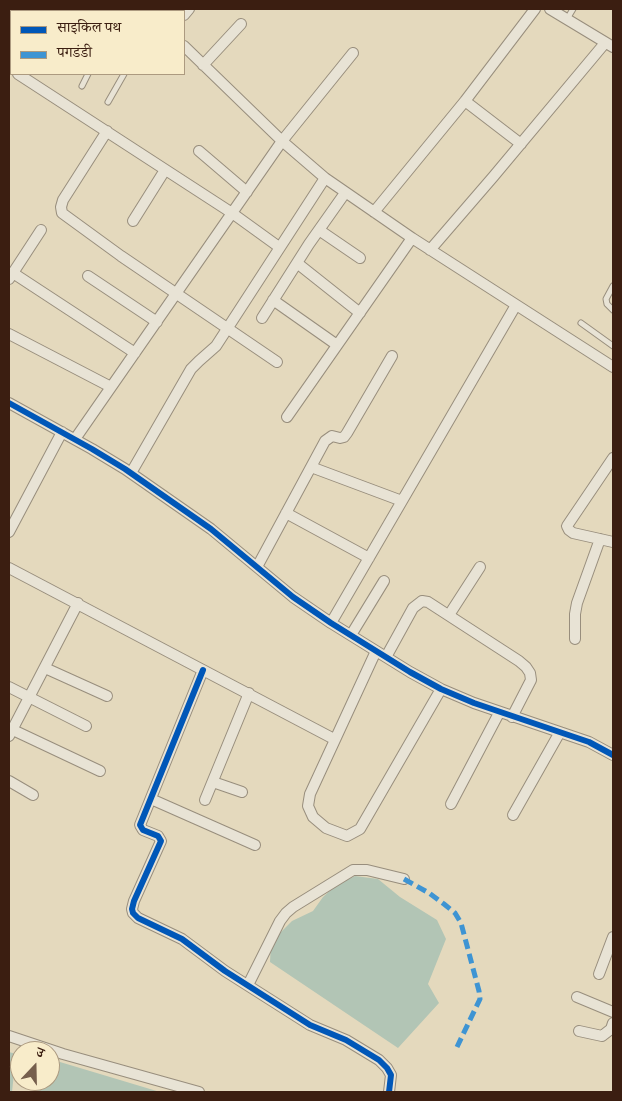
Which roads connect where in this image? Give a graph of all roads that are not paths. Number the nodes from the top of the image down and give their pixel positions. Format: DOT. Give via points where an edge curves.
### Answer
graph roads {
  1 [pos="535,9"];
  2 [pos="550,9"];
  3 [pos="573,9"];
  4 [pos="567,19"];
  5 [pos="241,24"];
  6 [pos="609,45"];
  7 [pos="185,47"];
  8 [pos="353,53"];
  9 [pos="203,65"];
  10 [pos="20,75"];
  11 [pos="88,75"];
  12 [pos="123,75"];
  13 [pos="82,86"];
  14 [pos="465,101"];
  15 [pos="108,102"];
  16 [pos="107,131"];
  17 [pos="282,141"];
  18 [pos="521,144"];
  19 [pos="199,151"];
  20 [pos="166,170"];
  21 [pos="325,178"];
  22 [pos="246,192"];
  23 [pos="345,193"];
  24 [pos="232,212"];
  25 [pos="374,212"];
  26 [pos="133,220"];
  27 [pos="41,230"];
  28 [pos="319,230"];
  29 [pos="412,238"];
  30 [pos="279,247"];
  31 [pos="430,250"];
  32 [pos="360,258"];
  33 [pos="297,263"];
  34 [pos="11,276"];
  35 [pos="88,276"];
  36 [pos="613,286"];
  37 [pos="177,292"];
  38 [pos="272,300"];
  39 [pos="516,305"];
  40 [pos="613,310"];
  41 [pos="360,313"];
  42 [pos="262,318"];
  43 [pos="157,322"];
  44 [pos="581,322"];
  45 [pos="227,327"];
  46 [pos="9,334"];
  47 [pos="337,345"];
  48 [pos="613,346"];
  49 [pos="134,353"];
  50 [pos="392,356"];
  51 [pos="277,362"];
  52 [pos="613,367"];
  53 [pos="112,387"];
  54 [pos="9,403"];
  55 [pos="287,416"];
  56 [pos="62,432"];
  57 [pos="75,439"];
  58 [pos="613,458"];
  59 [pos="311,466"];
  60 [pos="131,473"];
  61 [pos="402,501"];
  62 [pos="286,513"];
  63 [pos="9,532"];
  64 [pos="600,539"];
  65 [pos="613,542"];
  66 [pos="368,558"];
  67 [pos="257,567"];
  68 [pos="480,567"];
  69 [pos="9,568"];
  70 [pos="384,581"];
  71 [pos="78,603"];
  72 [pos="449,615"];
  73 [pos="332,623"];
  74 [pos="351,635"];
  75 [pos="575,639"];
  76 [pos="381,654"];
  77 [pos="45,668"];
  78 [pos="204,670"];
  79 [pos="9,687"];
  80 [pos="441,689"];
  81 [pos="249,693"];
  82 [pos="108,696"];
  83 [pos="29,698"];
  84 [pos="499,713"];
  85 [pos="512,717"];
  86 [pos="86,726"];
  87 [pos="560,732"];
  88 [pos="11,733"];
  89 [pos="334,740"];
  90 [pos="613,755"];
  91 [pos="100,770"];
  92 [pos="9,781"];
  93 [pos="213,782"];
  94 [pos="242,792"];
  95 [pos="33,795"];
  96 [pos="151,799"];
  97 [pos="205,800"];
  98 [pos="451,804"];
  99 [pos="513,815"];
  100 [pos="255,845"];
  101 [pos="404,880"];
  102 [pos="613,937"];
  103 [pos="600,974"];
  104 [pos="248,985"];
  105 [pos="577,996"];
  106 [pos="613,1012"];
  107 [pos="613,1023"];
  108 [pos="579,1031"];
  109 [pos="9,1036"];
  110 [pos="198,1092"];
  111 [pos="389,1092"];
  1 -- 14 [label="street"];
  2 -- 4 [label="street"];
  3 -- 4 [label="lane"];
  4 -- 6 [label="street"];
  5 -- 9 [label="street"];
  6 -- 18 [label="street"];
  7 -- 9 [label="street"];
  8 -- 17 [label="street"];
  9 -- 17 [label="street"];
  10 -- 16 [label="street"];
  11 -- 13 [label="lane"];
  12 -- 15 [label="lane"];
  14 -- 18 [label="street"];
  14 -- 25 [label="street"];
  16 -- 20 [label="street"];
  16 -- 37 [label="street" via="69,189 61,207 62,213"];
  17 -- 21 [label="street"];
  17 -- 22 [label="street"];
  18 -- 31 [label="street"];
  19 -- 22 [label="street"];
  20 -- 24 [label="street"];
  20 -- 26 [label="street"];
  21 -- 23 [label="street"];
  21 -- 30 [label="street"];
  22 -- 24 [label="street"];
  23 -- 25 [label="street"];
  23 -- 28 [label="street"];
  24 -- 30 [label="street"];
  24 -- 37 [label="street"];
  25 -- 29 [label="street"];
  27 -- 34 [label="street"];
  28 -- 32 [label="street"];
  28 -- 33 [label="street"];
  29 -- 31 [label="street"];
  29 -- 41 [label="street"];
  30 -- 45 [label="street"];
  31 -- 39 [label="street"];
  33 -- 38 [label="street"];
  33 -- 41 [label="street"];
  34 -- 49 [label="street"];
  35 -- 43 [label="street"];
  36 -- 40 [label="lane" via="606,299"];
  37 -- 43 [label="street"];
  37 -- 45 [label="street"];
  38 -- 42 [label="street"];
  38 -- 47 [label="street"];
  39 -- 52 [label="street"];
  39 -- 61 [label="street"];
  41 -- 47 [label="street"];
  43 -- 49 [label="street"];
  44 -- 48 [label="lane"];
  45 -- 51 [label="street"];
  45 -- 60 [label="street" via="216,346 191,369"];
  46 -- 53 [label="street"];
  47 -- 55 [label="street"];
  49 -- 53 [label="street"];
  50 -- 59 [label="street" via="347,433 340,438 329,437"];
  53 -- 57 [label="street"];
  54 -- 56 [label="street"];
  56 -- 57 [label="street"];
  56 -- 63 [label="street"];
  57 -- 60 [label="street"];
  58 -- 64 [label="street" via="566,526 574,533"];
  59 -- 61 [label="street"];
  59 -- 62 [label="street"];
  60 -- 67 [label="street" via="204,523"];
  61 -- 66 [label="street"];
  62 -- 66 [label="street"];
  62 -- 67 [label="street"];
  64 -- 65 [label="street"];
  64 -- 75 [label="street" via="574,614"];
  66 -- 73 [label="street"];
  67 -- 73 [label="street"];
  68 -- 72 [label="street"];
  69 -- 71 [label="street"];
  70 -- 74 [label="street"];
  71 -- 77 [label="street"];
  71 -- 78 [label="street"];
  72 -- 76 [label="street" via="428,602 418,602"];
  72 -- 85 [label="street" via="526,667 531,680"];
  73 -- 74 [label="street"];
  74 -- 76 [label="street"];
  76 -- 80 [label="street"];
  76 -- 89 [label="street"];
  77 -- 82 [label="street"];
  77 -- 83 [label="street"];
  78 -- 81 [label="street"];
  78 -- 96 [label="street"];
  79 -- 83 [label="street"];
  80 -- 84 [label="street"];
  80 -- 89 [label="street" via="360,829 347,836 326,828 313,817 308,806 310,794"];
  81 -- 89 [label="street"];
  81 -- 93 [label="street"];
  83 -- 86 [label="street"];
  83 -- 88 [label="street"];
  84 -- 85 [label="street"];
  84 -- 98 [label="street"];
  85 -- 87 [label="street"];
  87 -- 90 [label="street"];
  87 -- 99 [label="street"];
  88 -- 91 [label="street"];
  92 -- 95 [label="street"];
  93 -- 94 [label="street"];
  93 -- 97 [label="street"];
  96 -- 100 [label="street"];
  96 -- 104 [label="street" via="141,828 158,836 161,841 134,901 133,913 182,939"];
  101 -- 104 [label="street" via="367,870 353,870 293,906 280,921"];
  102 -- 103 [label="street"];
  104 -- 111 [label="street" via="317,1029 346,1040 379,1060 391,1075"];
  105 -- 106 [label="street"];
  107 -- 108 [label="street" via="602,1036"];
  109 -- 110 [label="street"];
}
